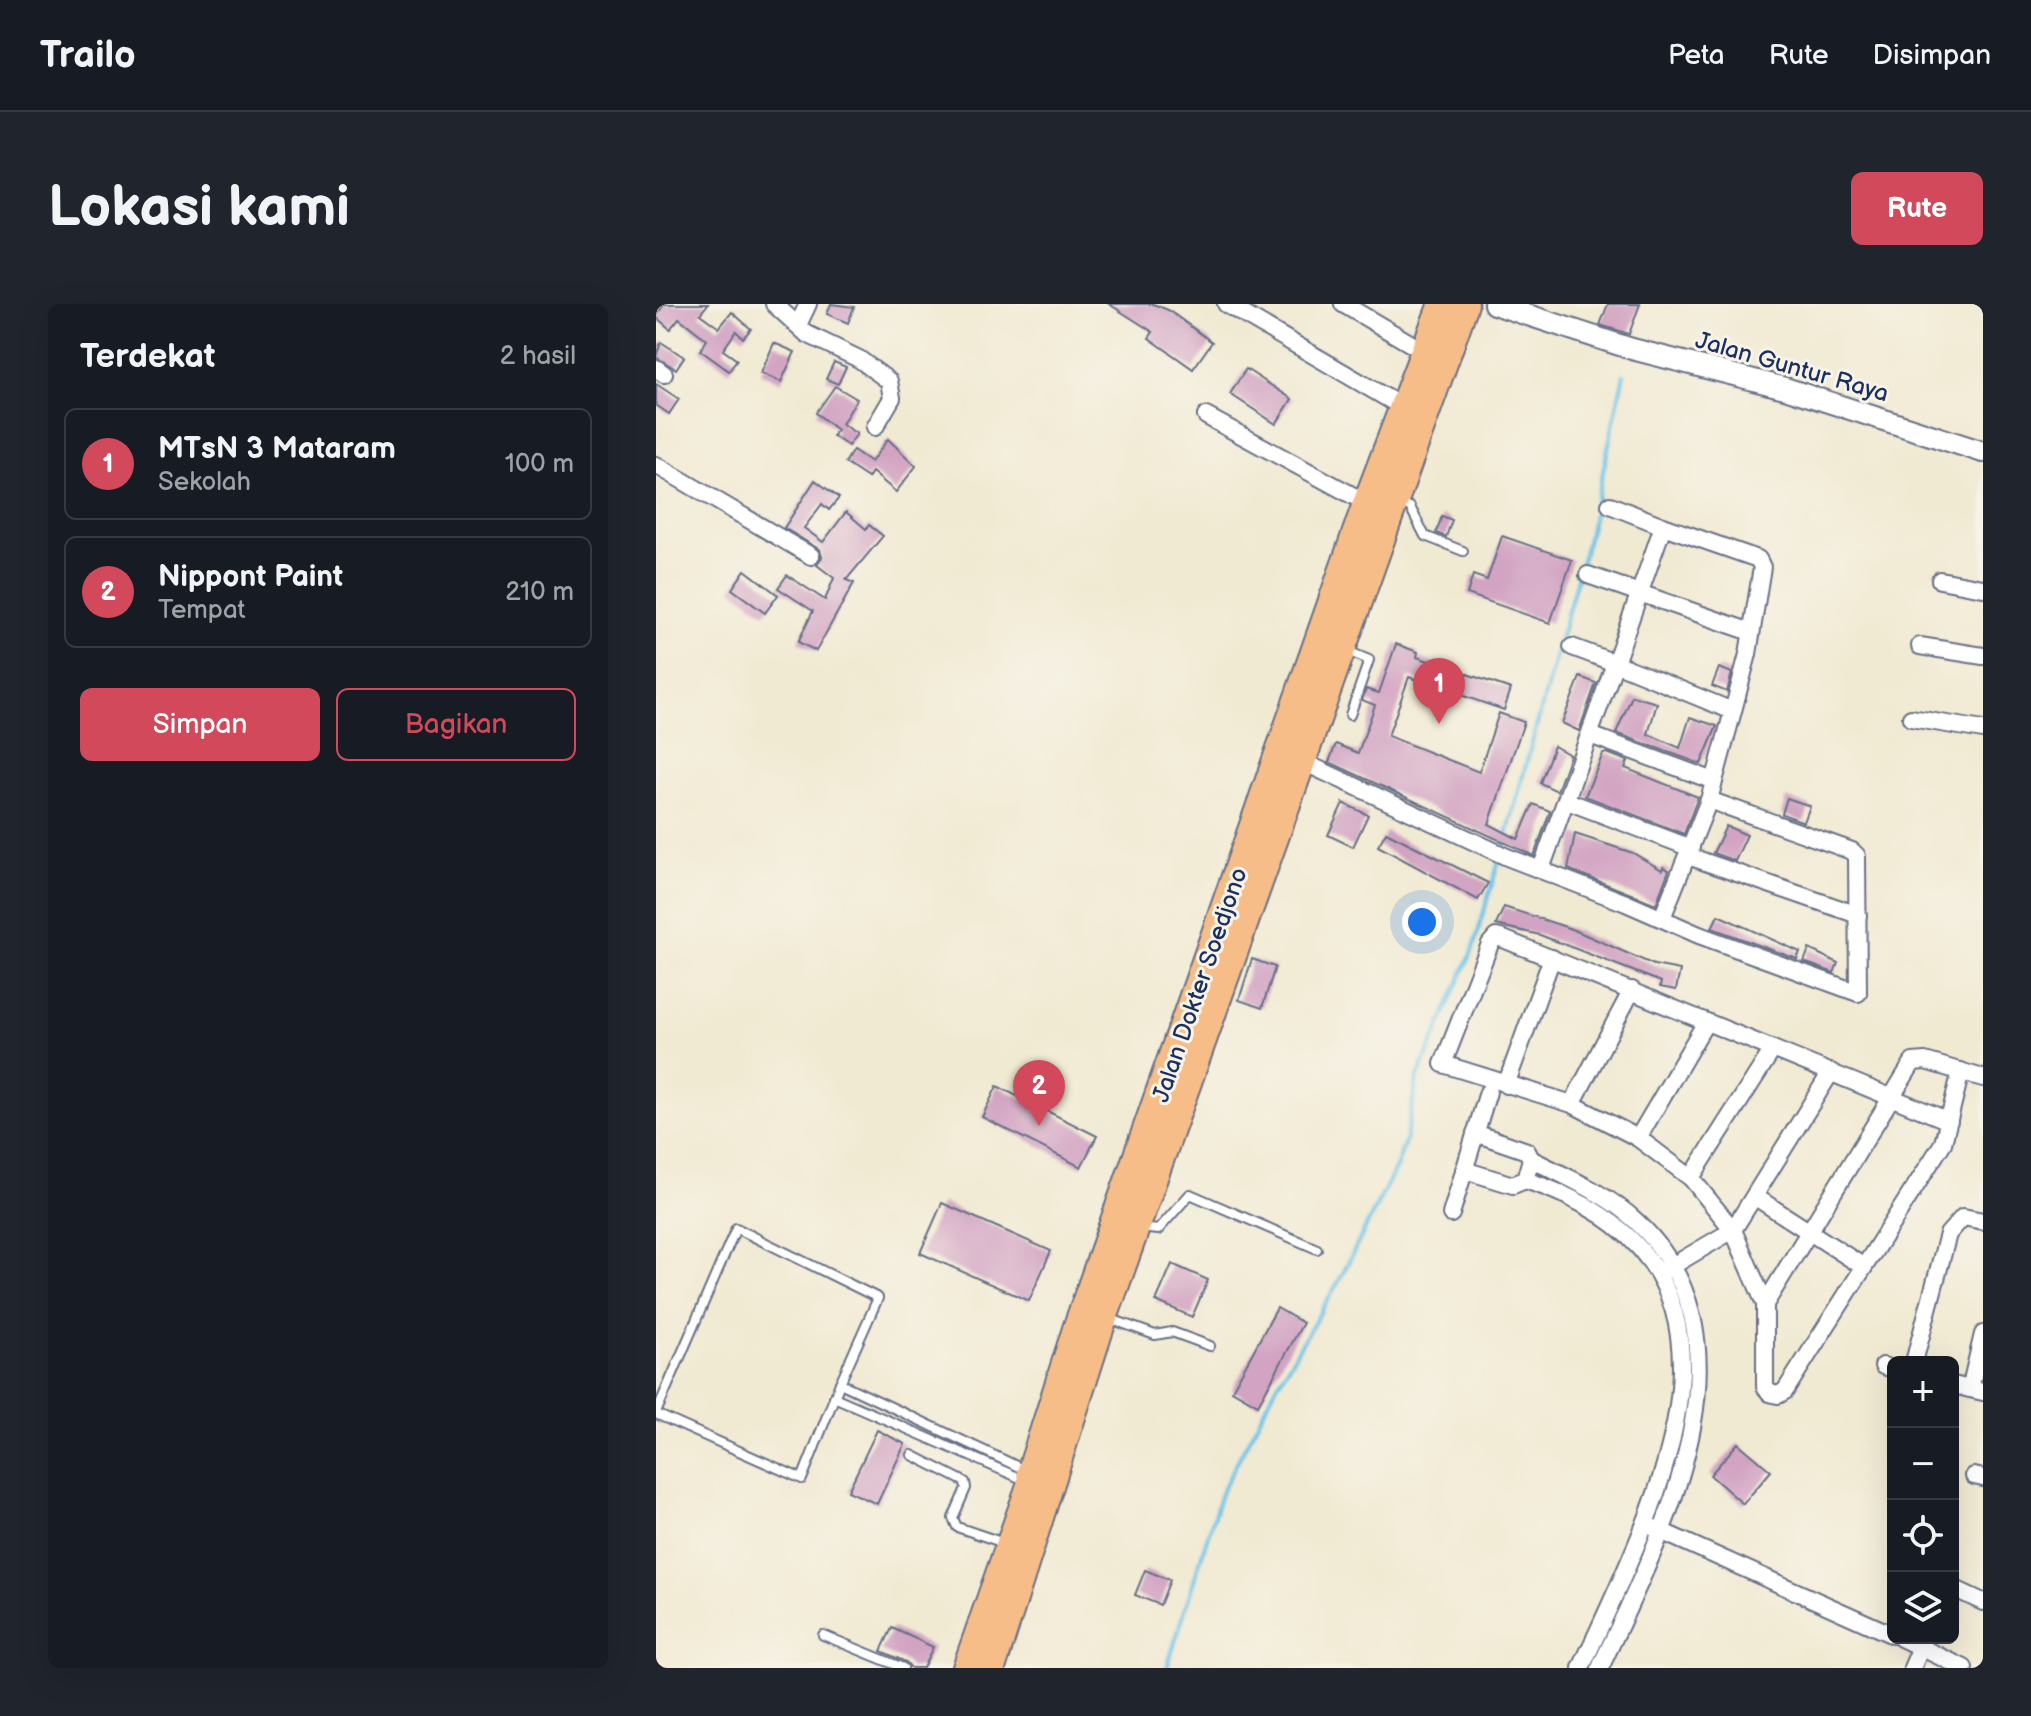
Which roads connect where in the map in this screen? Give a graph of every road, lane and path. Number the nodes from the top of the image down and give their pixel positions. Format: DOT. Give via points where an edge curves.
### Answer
graph roads {
  1 [pos="774,304"];
  2 [pos="808,304"];
  3 [pos="1226,304"];
  4 [pos="1343,304"];
  5 [pos="1443,304"];
  6 [pos="1464,304"];
  7 [pos="1494,304"];
  8 [pos="798,325"];
  9 [pos="1420,349"];
  10 [pos="1398,405"];
  11 [pos="1206,416"];
  12 [pos="875,427"];
  13 [pos="1983,452"];
  14 [pos="656,465"];
  15 [pos="1377,504"];
  16 [pos="1610,505"];
  17 [pos="1663,526"];
  18 [pos="1463,551"];
  19 [pos="811,556"];
  20 [pos="1588,575"];
  21 [pos="1940,580"];
  22 [pos="1983,588"];
  23 [pos="1640,594"];
  24 [pos="1751,632"];
  25 [pos="1920,646"];
  26 [pos="1572,647"];
  27 [pos="1340,649"];
  28 [pos="1983,656"];
  29 [pos="1615,663"];
  30 [pos="1733,711"];
  31 [pos="1350,715"];
  32 [pos="1911,718"];
  33 [pos="1983,730"];
  34 [pos="1590,735"];
  35 [pos="1301,761"];
  36 [pos="1714,781"];
  37 [pos="1709,800"];
  38 [pos="1567,801"];
  39 [pos="1690,852"];
  40 [pos="1541,869"];
  41 [pos="1858,915"];
  42 [pos="1662,918"];
  43 [pos="1552,958"];
  44 [pos="1218,966"];
  45 [pos="1632,990"];
  46 [pos="1206,999"];
  47 [pos="1706,1022"];
  48 [pos="1773,1049"];
  49 [pos="1961,1071"];
  50 [pos="1831,1072"];
  51 [pos="1983,1078"];
  52 [pos="1506,1085"];
  53 [pos="1488,1092"];
  54 [pos="1890,1097"];
  55 [pos="1572,1104"];
  56 [pos="1949,1121"];
  57 [pos="1475,1133"];
  58 [pos="1638,1138"];
  59 [pos="1531,1159"];
  60 [pos="1464,1170"];
  61 [pos="1691,1178"];
  62 [pos="1525,1180"];
  63 [pos="1757,1198"];
  64 [pos="1451,1214"];
  65 [pos="1983,1221"];
  66 [pos="1135,1227"];
  67 [pos="1733,1230"];
  68 [pos="1811,1233"];
  69 [pos="1317,1249"];
  70 [pos="1674,1265"];
  71 [pos="1864,1267"];
  72 [pos="1658,1273"];
  73 [pos="1765,1304"];
  74 [pos="1095,1316"];
  75 [pos="1983,1334"];
  76 [pos="1210,1346"];
  77 [pos="1916,1356"];
  78 [pos="840,1383"];
  79 [pos="1977,1391"];
  80 [pos="834,1397"];
  81 [pos="656,1413"];
  82 [pos="912,1455"];
  83 [pos="1031,1478"];
  84 [pos="1645,1524"];
  85 [pos="1662,1531"];
  86 [pos="1007,1545"];
  87 [pos="1959,1591"];
  88 [pos="1983,1602"];
  89 [pos="1887,1632"];
  90 [pos="823,1635"];
  91 [pos="1923,1644"];
  92 [pos="1925,1644"];
  93 [pos="903,1668"];
  94 [pos="967,1668"];
  95 [pos="991,1668"];
  96 [pos="1581,1668"];
  97 [pos="1600,1668"];
  98 [pos="1912,1668"];
  99 [pos="1964,1668"];
  1 -- 8 [label="street"];
  2 -- 8 [label="street"];
  3 -- 10 [label="street"];
  4 -- 9 [label="street"];
  5 -- 9 [label="highway, Jalan Dokter Soedjono"];
  6 -- 15 [label="highway, Jalan Dokter Soedjono"];
  7 -- 13 [label="street, Jalan Guntur Raya"];
  8 -- 12 [label="street" via="891,384 891,402"];
  9 -- 10 [label="highway, Jalan Dokter Soedjono"];
  10 -- 15 [label="highway, Jalan Dokter Soedjono"];
  11 -- 15 [label="street" via="1331,485"];
  14 -- 19 [label="street"];
  15 -- 18 [label="lane" via="1410,507 1425,536"];
  15 -- 27 [label="highway, Jalan Dokter Soedjono"];
  15 -- 44 [label="highway, Jalan Dokter Soedjono"];
  16 -- 17 [label="street"];
  17 -- 23 [label="street"];
  17 -- 24 [label="street" via="1758,559 1761,572"];
  20 -- 23 [label="street"];
  21 -- 22 [label="street"];
  23 -- 24 [label="street"];
  23 -- 29 [label="street"];
  24 -- 30 [label="street"];
  25 -- 28 [label="street"];
  26 -- 29 [label="street"];
  27 -- 31 [label="lane" via="1369,660"];
  27 -- 35 [label="highway, Jalan Dokter Soedjono"];
  29 -- 30 [label="street"];
  29 -- 34 [label="street"];
  30 -- 36 [label="street"];
  32 -- 33 [label="street"];
  34 -- 36 [label="street"];
  34 -- 38 [label="street"];
  35 -- 40 [label="street"];
  35 -- 44 [label="highway, Jalan Dokter Soedjono"];
  36 -- 37 [label="street"];
  37 -- 39 [label="street"];
  37 -- 41 [label="street" via="1852,851 1858,858"];
  38 -- 39 [label="street"];
  38 -- 40 [label="street"];
  39 -- 41 [label="street"];
  39 -- 42 [label="street"];
  40 -- 42 [label="street"];
  41 -- 42 [label="street" via="1856,993"];
  43 -- 45 [label="street"];
  43 -- 52 [label="street"];
  43 -- 52 [label="street" via="1496,937 1444,1060 1447,1067"];
  44 -- 46 [label="highway, Jalan Dokter Soedjono"];
  45 -- 47 [label="street"];
  45 -- 55 [label="street"];
  46 -- 66 [label="highway, Jalan Dokter Soedjono"];
  46 -- 74 [label="highway, Jalan Dokter Soedjono"];
  47 -- 48 [label="street"];
  47 -- 58 [label="street"];
  48 -- 50 [label="street"];
  48 -- 61 [label="street"];
  49 -- 51 [label="street"];
  49 -- 54 [label="street" via="1913,1062"];
  49 -- 56 [label="street"];
  50 -- 54 [label="street"];
  50 -- 63 [label="street"];
  52 -- 55 [label="street"];
  53 -- 57 [label="street"];
  54 -- 56 [label="street"];
  54 -- 68 [label="street"];
  55 -- 58 [label="street"];
  56 -- 71 [label="street" via="1943,1143"];
  57 -- 59 [label="street" via="1522,1147"];
  57 -- 60 [label="street"];
  58 -- 61 [label="street"];
  59 -- 62 [label="street"];
  59 -- 70 [label="street" via="1602,1196 1636,1221"];
  60 -- 62 [label="street" via="1513,1185"];
  60 -- 64 [label="street"];
  61 -- 67 [label="street"];
  62 -- 72 [label="street" via="1596,1211 1628,1234"];
  63 -- 67 [label="street"];
  63 -- 68 [label="street"];
  65 -- 77 [label="street" via="1963,1217 1948,1234"];
  66 -- 69 [label="lane" via="1158,1230 1190,1194"];
  66 -- 74 [label="highway, Jalan Dokter Soedjono"];
  67 -- 70 [label="street"];
  67 -- 73 [label="street"];
  68 -- 71 [label="street"];
  68 -- 73 [label="street"];
  70 -- 72 [label="street"];
  70 -- 85 [label="street" via="1696,1340 1696,1391 1694,1428"];
  71 -- 73 [label="street" via="1778,1395 1765,1387"];
  72 -- 84 [label="street" via="1680,1341 1681,1394 1675,1431"];
  74 -- 76 [label="lane"];
  74 -- 83 [label="highway, Jalan Dokter Soedjono"];
  74 -- 95 [label="highway, Jalan Dokter Soedjono"];
  75 -- 79 [label="street"];
  78 -- 80 [label="lane"];
  78 -- 81 [label="lane" via="878,1298 736,1228"];
  78 -- 83 [label="lane"];
  80 -- 81 [label="lane" via="802,1479"];
  80 -- 83 [label="lane"];
  82 -- 86 [label="lane" via="965,1482 953,1518 957,1527"];
  83 -- 86 [label="highway, Jalan Dokter Soedjono"];
  84 -- 85 [label="street"];
  84 -- 96 [label="street"];
  85 -- 89 [label="street"];
  85 -- 97 [label="street"];
  86 -- 94 [label="highway, Jalan Dokter Soedjono"];
  87 -- 88 [label="street"];
  90 -- 93 [label="lane"];
  91 -- 98 [label="street"];
  92 -- 99 [label="street"];
}
